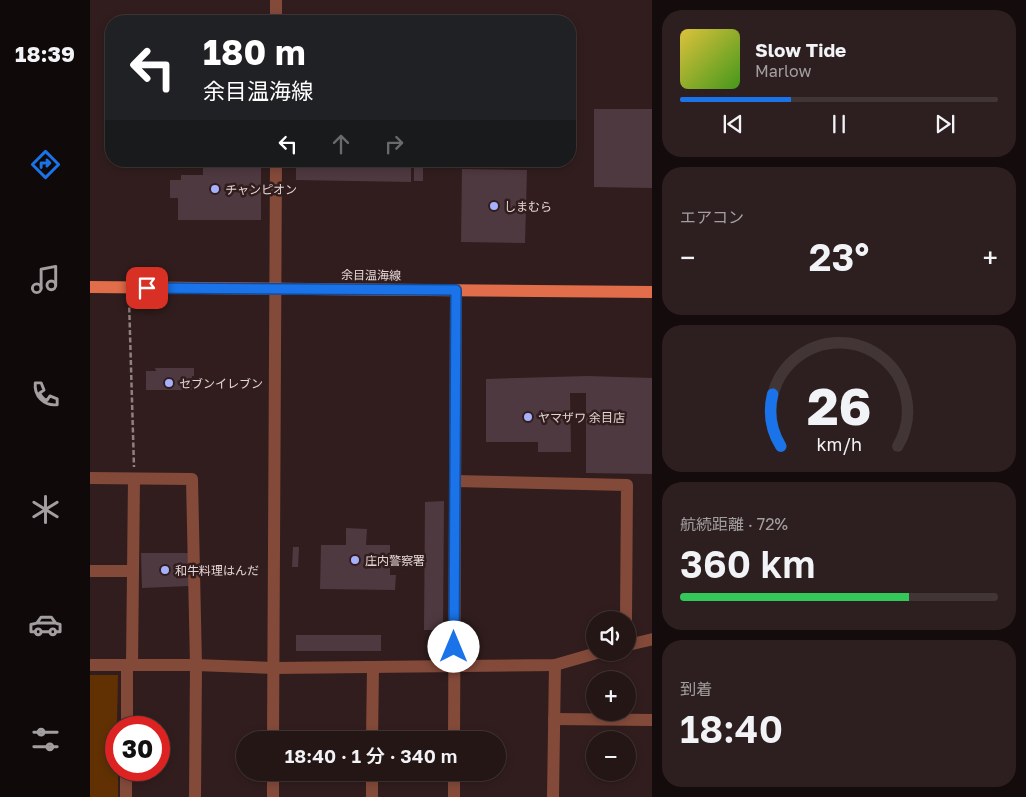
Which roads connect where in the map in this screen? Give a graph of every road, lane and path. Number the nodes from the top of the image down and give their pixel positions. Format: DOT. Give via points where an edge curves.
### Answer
graph roads {
  1 [pos="276,0"];
  2 [pos="276,15"];
  3 [pos="276,167"];
  4 [pos="90,287"];
  5 [pos="129,288"];
  6 [pos="276,288"];
  7 [pos="456,290"];
  8 [pos="652,292"];
  9 [pos="90,478"];
  10 [pos="134,479"];
  11 [pos="455,481"];
  12 [pos="90,571"];
  13 [pos="132,572"];
  14 [pos="626,611"];
  15 [pos="652,639"];
  16 [pos="636,643"];
  17 [pos="586,656"];
  18 [pos="90,665"];
  19 [pos="129,665"];
  20 [pos="196,665"];
  21 [pos="555,665"];
  22 [pos="453,666"];
  23 [pos="373,667"];
  24 [pos="274,668"];
  25 [pos="127,716"];
  26 [pos="554,719"];
  27 [pos="652,720"];
  28 [pos="273,731"];
  29 [pos="372,731"];
  30 [pos="454,731"];
  31 [pos="126,781"];
  32 [pos="273,781"];
  33 [pos="372,781"];
  34 [pos="454,781"];
  35 [pos="126,797"];
  36 [pos="195,797"];
  37 [pos="273,797"];
  38 [pos="372,797"];
  39 [pos="454,797"];
  40 [pos="553,797"];
  1 -- 2 [label="street"];
  3 -- 6 [label="street"];
  4 -- 5 [label="main road, 余目温海線"];
  5 -- 6 [label="main road, 余目温海線"];
  5 -- 10 [label="path"];
  6 -- 7 [label="main road, 余目温海線"];
  6 -- 24 [label="street"];
  7 -- 8 [label="main road, 余目温海線"];
  7 -- 11 [label="street"];
  9 -- 10 [label="street"];
  10 -- 13 [label="street"];
  10 -- 20 [label="street" via="192,479"];
  11 -- 14 [label="street" via="627,485"];
  11 -- 22 [label="street"];
  12 -- 13 [label="street"];
  13 -- 19 [label="street"];
  15 -- 16 [label="street"];
  17 -- 21 [label="street"];
  18 -- 19 [label="street"];
  19 -- 20 [label="street"];
  19 -- 25 [label="street"];
  20 -- 24 [label="street"];
  20 -- 36 [label="street"];
  21 -- 22 [label="street"];
  21 -- 26 [label="street"];
  22 -- 23 [label="street"];
  22 -- 30 [label="street"];
  23 -- 24 [label="street"];
  23 -- 29 [label="street"];
  24 -- 28 [label="street"];
  26 -- 27 [label="street"];
  26 -- 40 [label="street"];
  31 -- 35 [label="street"];
  32 -- 37 [label="street"];
  33 -- 38 [label="street"];
  34 -- 39 [label="street"];
}
